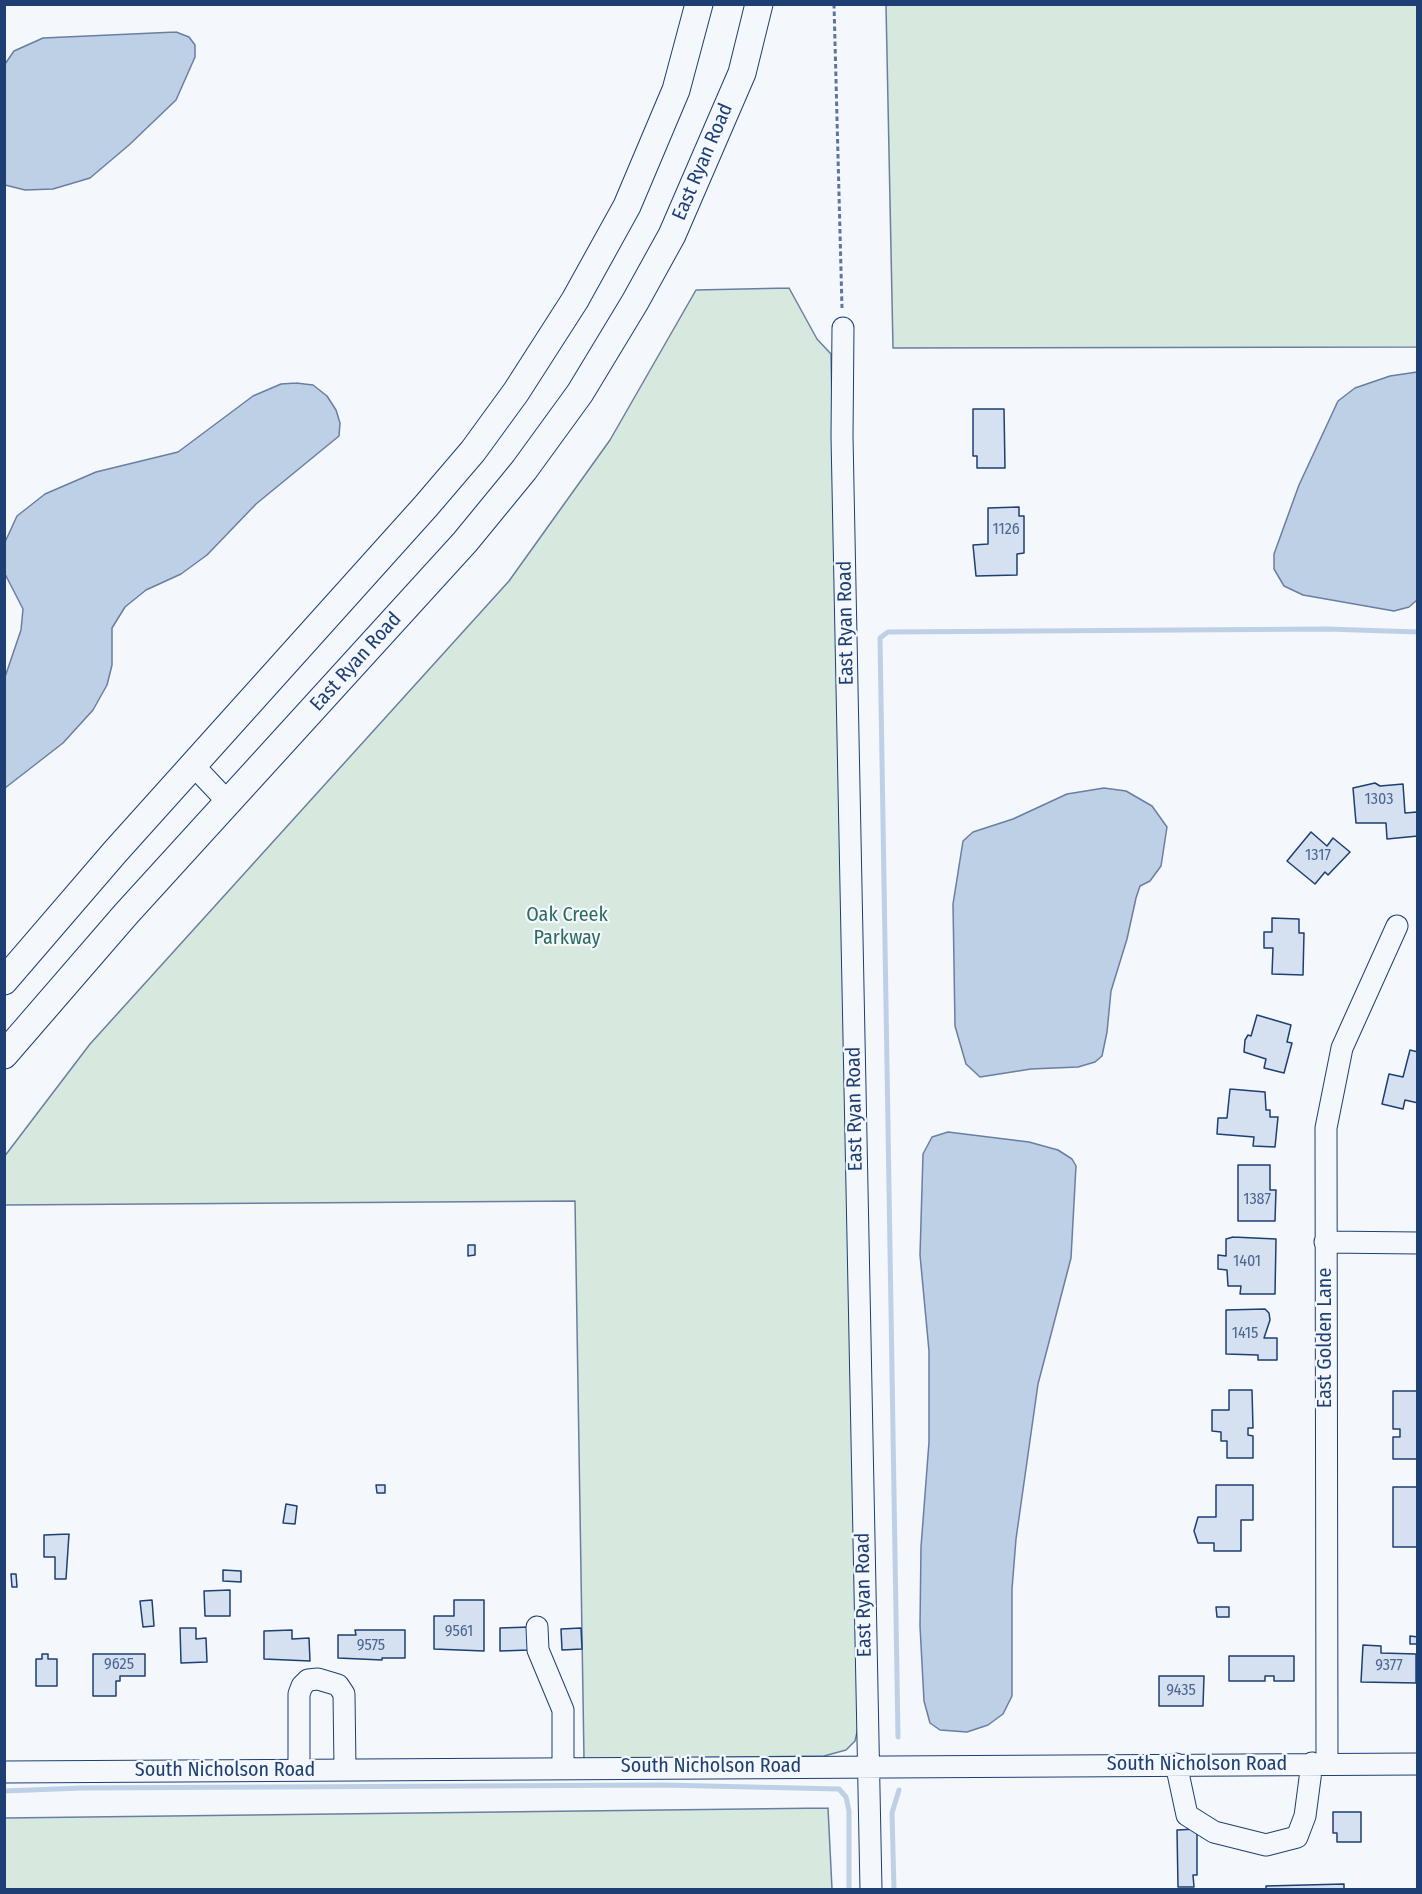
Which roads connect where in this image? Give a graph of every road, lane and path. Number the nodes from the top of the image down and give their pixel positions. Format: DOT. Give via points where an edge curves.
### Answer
graph roads {
  1 [pos="699,4"];
  2 [pos="759,4"];
  3 [pos="834,4"];
  4 [pos="843,328"];
  5 [pos="193,765"];
  6 [pos="228,802"];
  7 [pos="1397,926"];
  8 [pos="4,981"];
  9 [pos="4,1055"];
  10 [pos="1325,1242"];
  11 [pos="1418,1243"];
  12 [pos="537,1627"];
  13 [pos="1320,1763"];
  14 [pos="1176,1764"];
  15 [pos="1418,1764"];
  16 [pos="867,1765"];
  17 [pos="563,1767"];
  18 [pos="345,1769"];
  19 [pos="299,1770"];
  20 [pos="4,1772"];
  21 [pos="870,1890"];
  1 -- 5 [label="main road" via="676,90 627,206 575,300 516,392 426,506"];
  2 -- 6 [label="main road, East Ryan Road" via="742,73 672,235 580,393 465,542"];
  3 -- 4 [label="path"];
  4 -- 16 [label="street, East Ryan Road"];
  5 -- 6 [label="street"];
  5 -- 8 [label="main road"];
  6 -- 9 [label="main road, East Ryan Road"];
  7 -- 10 [label="street, East Golden Lane" via="1342,1048 1326,1128"];
  10 -- 11 [label="street"];
  10 -- 13 [label="street, East Golden Lane"];
  12 -- 17 [label="street" via="538,1650 563,1710"];
  13 -- 14 [label="street, South Nicholson Road"];
  13 -- 14 [label="street, East Golden Lane" via="1297,1837 1266,1845 1214,1832 1187,1815"];
  13 -- 15 [label="street, South Nicholson Road"];
  14 -- 16 [label="street, South Nicholson Road"];
  16 -- 17 [label="street, South Nicholson Road"];
  16 -- 21 [label="street, East Ryan Road"];
  17 -- 18 [label="street, South Nicholson Road"];
  18 -- 19 [label="street, South Nicholson Road"];
  18 -- 19 [label="street" via="344,1695 338,1685 318,1679 308,1680 299,1694"];
  19 -- 20 [label="street, South Nicholson Road"];
}
